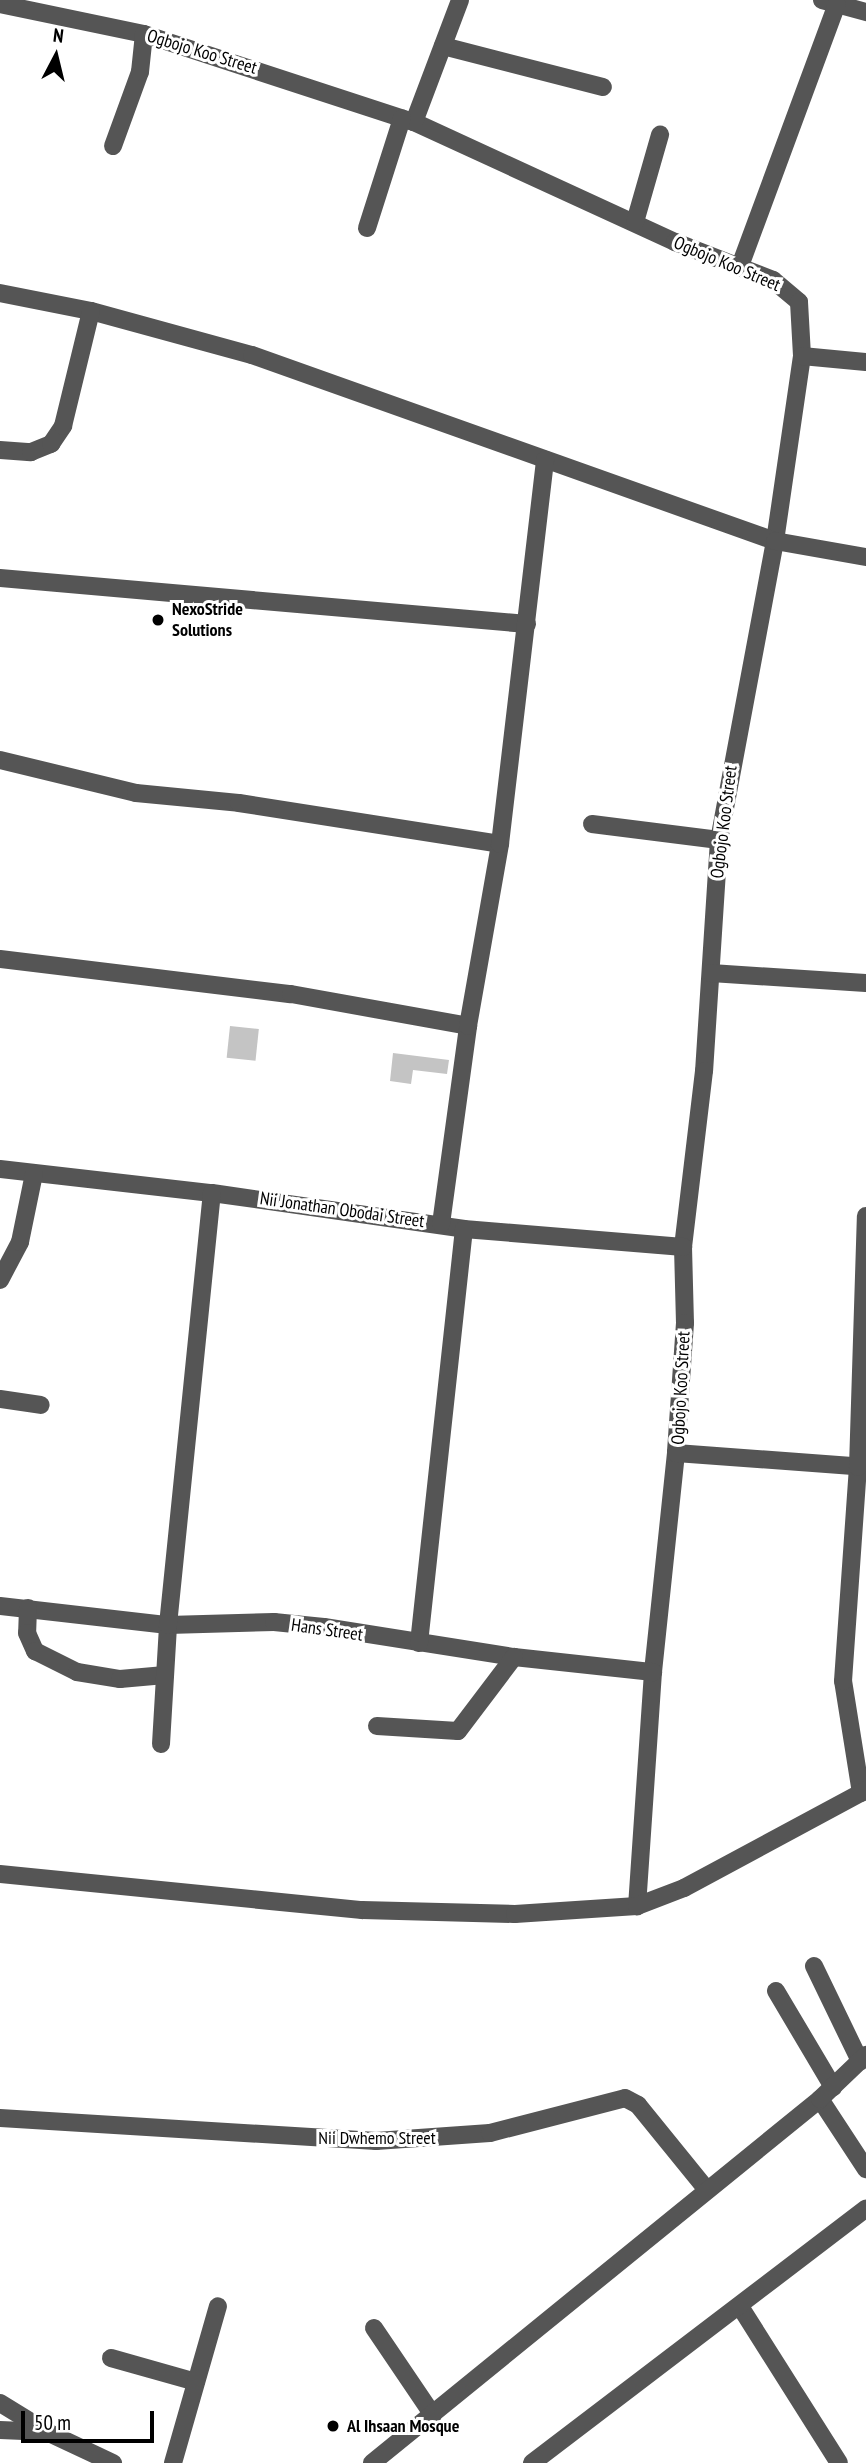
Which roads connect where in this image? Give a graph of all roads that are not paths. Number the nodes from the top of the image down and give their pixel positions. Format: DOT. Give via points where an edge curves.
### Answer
graph roads {
  1 [pos="460,0"];
  2 [pos="830,2"];
  3 [pos="0,4"];
  4 [pos="21,5"];
  5 [pos="866,12"];
  6 [pos="144,34"];
  7 [pos="443,46"];
  8 [pos="603,87"];
  9 [pos="408,120"];
  10 [pos="660,135"];
  11 [pos="113,146"];
  12 [pos="635,222"];
  13 [pos="367,228"];
  14 [pos="740,266"];
  15 [pos="0,293"];
  16 [pos="91,312"];
  17 [pos="802,356"];
  18 [pos="866,362"];
  19 [pos="0,450"];
  20 [pos="545,460"];
  21 [pos="775,541"];
  22 [pos="866,557"];
  23 [pos="0,578"];
  24 [pos="527,624"];
  25 [pos="0,760"];
  26 [pos="592,824"];
  27 [pos="719,840"];
  28 [pos="500,844"];
  29 [pos="0,959"];
  30 [pos="710,973"];
  31 [pos="866,983"];
  32 [pos="468,1026"];
  33 [pos="0,1169"];
  34 [pos="34,1174"];
  35 [pos="212,1192"];
  36 [pos="866,1216"];
  37 [pos="441,1224"];
  38 [pos="464,1229"];
  39 [pos="683,1247"];
  40 [pos="0,1280"];
  41 [pos="0,1399"];
  42 [pos="41,1405"];
  43 [pos="676,1452"];
  44 [pos="862,1467"];
  45 [pos="0,1606"];
  46 [pos="28,1608"];
  47 [pos="168,1625"];
  48 [pos="419,1643"];
  49 [pos="514,1657"];
  50 [pos="653,1672"];
  51 [pos="165,1675"];
  52 [pos="377,1726"];
  53 [pos="161,1744"];
  54 [pos="863,1792"];
  55 [pos="0,1874"];
  56 [pos="637,1906"];
  57 [pos="814,1966"];
  58 [pos="776,1991"];
  59 [pos="863,2058"];
  60 [pos="826,2093"];
  61 [pos="0,2118"];
  62 [pos="866,2169"];
  63 [pos="707,2190"];
  64 [pos="866,2209"];
  65 [pos="218,2306"];
  66 [pos="741,2308"];
  67 [pos="374,2329"];
  68 [pos="111,2358"];
  69 [pos="196,2382"];
  70 [pos="0,2403"];
  71 [pos="433,2415"];
  72 [pos="0,2430"];
  73 [pos="47,2432"];
  74 [pos="111,2463"];
  75 [pos="173,2463"];
  76 [pos="372,2463"];
  77 [pos="533,2463"];
  78 [pos="839,2463"];
  1 -- 7 [label="street"];
  2 -- 5 [label="street"];
  2 -- 14 [label="street"];
  3 -- 4 [label="street, Ogbojo Koo Street"];
  4 -- 6 [label="street, Ogbojo Koo Street"];
  6 -- 9 [label="street, Ogbojo Koo Street"];
  6 -- 11 [label="street" via="140,72"];
  7 -- 8 [label="street"];
  7 -- 9 [label="street"];
  9 -- 12 [label="street, Ogbojo Koo Street"];
  9 -- 13 [label="street"];
  10 -- 12 [label="street"];
  12 -- 14 [label="street, Ogbojo Koo Street"];
  14 -- 17 [label="street, Ogbojo Koo Street" via="773,280 799,302"];
  15 -- 16 [label="street"];
  16 -- 19 [label="street" via="63,426 51,444 31,452"];
  16 -- 20 [label="street" via="253,355"];
  17 -- 18 [label="street"];
  17 -- 21 [label="street, Ogbojo Koo Street"];
  20 -- 21 [label="street"];
  20 -- 24 [label="street"];
  21 -- 22 [label="street"];
  21 -- 27 [label="street, Ogbojo Koo Street"];
  23 -- 24 [label="street"];
  24 -- 28 [label="street"];
  25 -- 28 [label="street" via="136,793 239,803"];
  26 -- 27 [label="street"];
  27 -- 30 [label="street, Ogbojo Koo Street"];
  28 -- 32 [label="street"];
  29 -- 32 [label="street" via="291,993"];
  30 -- 31 [label="street"];
  30 -- 39 [label="street, Ogbojo Koo Street" via="704,1071"];
  32 -- 37 [label="street"];
  33 -- 34 [label="street, Nii Jonathan Obodai Street"];
  34 -- 35 [label="street, Nii Jonathan Obodai Street"];
  34 -- 40 [label="street" via="20,1242"];
  35 -- 37 [label="street, Nii Jonathan Obodai Street"];
  35 -- 47 [label="street"];
  36 -- 44 [label="street"];
  37 -- 38 [label="street, Nii Jonathan Obodai Street"];
  38 -- 39 [label="street, Nii Jonathan Obodai Street"];
  38 -- 48 [label="street"];
  39 -- 43 [label="street, Ogbojo Koo Street" via="685,1323"];
  41 -- 42 [label="street"];
  43 -- 44 [label="street, Ogbojo Koo Street"];
  43 -- 50 [label="street"];
  44 -- 54 [label="street" via="844,1681"];
  45 -- 46 [label="street, Hans Street"];
  46 -- 47 [label="street, Hans Street"];
  46 -- 51 [label="street" via="27,1633 35,1651 77,1672 120,1679"];
  47 -- 48 [label="street, Hans Street" via="274,1622"];
  47 -- 51 [label="street"];
  48 -- 49 [label="street, Hans Street"];
  49 -- 50 [label="street, Hans Street"];
  49 -- 52 [label="street" via="458,1731"];
  50 -- 56 [label="street"];
  51 -- 53 [label="street"];
  54 -- 56 [label="street" via="684,1888"];
  55 -- 56 [label="street" via="362,1910 515,1914"];
  57 -- 59 [label="street"];
  58 -- 60 [label="street"];
  59 -- 60 [label="street"];
  60 -- 62 [label="street"];
  60 -- 63 [label="street"];
  61 -- 63 [label="street, Nii Dwhemo Street" via="376,2141 490,2133 625,2098 638,2105"];
  63 -- 71 [label="street"];
  64 -- 66 [label="street"];
  65 -- 69 [label="street"];
  66 -- 77 [label="street"];
  66 -- 78 [label="street"];
  67 -- 71 [label="street"];
  68 -- 69 [label="street"];
  69 -- 75 [label="street"];
  70 -- 73 [label="street"];
  71 -- 76 [label="street"];
  72 -- 73 [label="street"];
  73 -- 74 [label="street"];
}
